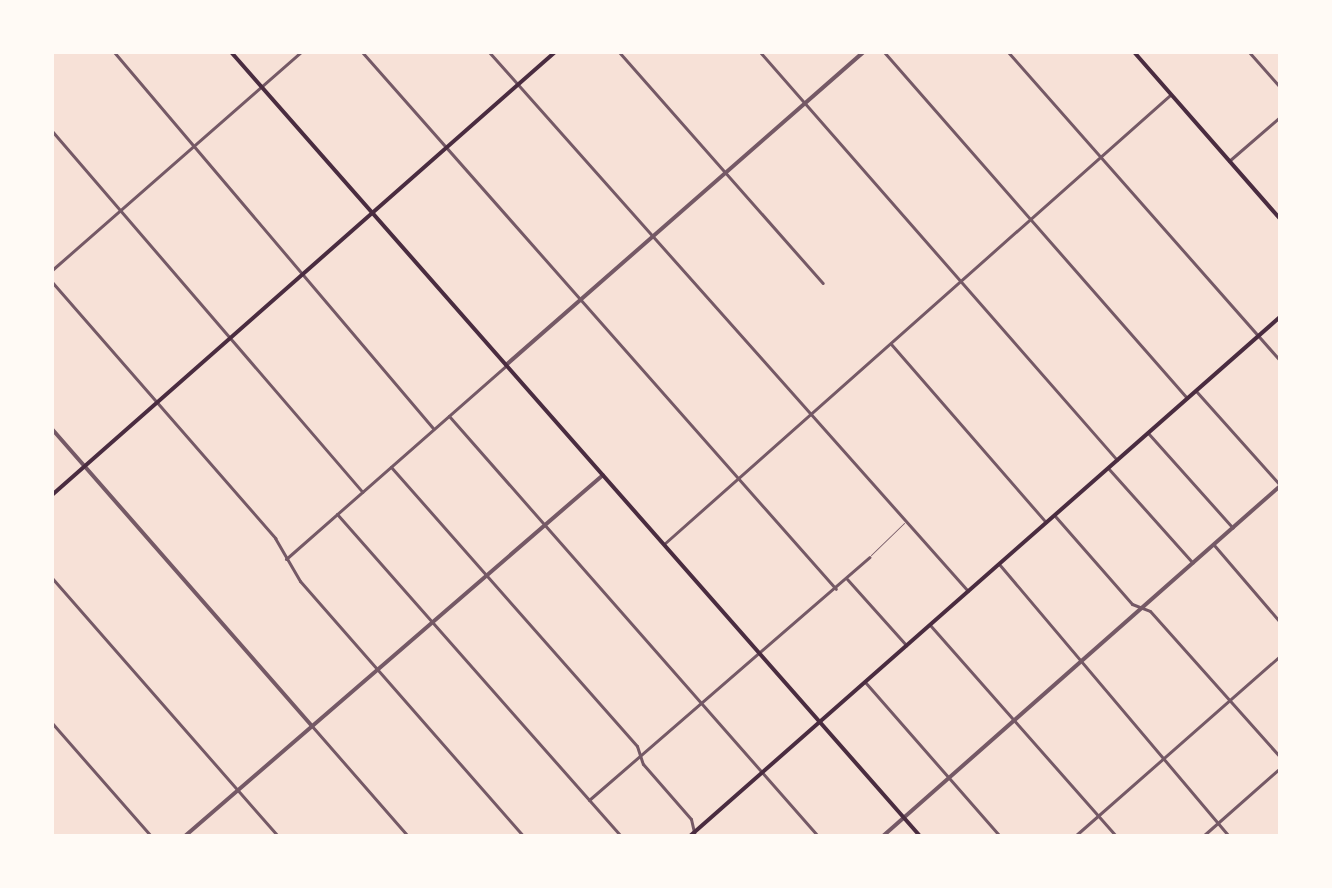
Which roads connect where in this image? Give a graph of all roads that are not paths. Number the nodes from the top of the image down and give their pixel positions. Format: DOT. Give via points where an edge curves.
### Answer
graph roads {
  1 [pos="114,52"];
  2 [pos="231,52"];
  3 [pos="301,52"];
  4 [pos="362,52"];
  5 [pos="489,52"];
  6 [pos="555,52"];
  7 [pos="619,52"];
  8 [pos="760,52"];
  9 [pos="863,52"];
  10 [pos="884,52"];
  11 [pos="1008,52"];
  12 [pos="1134,52"];
  13 [pos="1249,52"];
  14 [pos="518,84"];
  15 [pos="262,86"];
  16 [pos="1280,87"];
  17 [pos="1171,94"];
  18 [pos="805,102"];
  19 [pos="1280,117"];
  20 [pos="52,131"];
  21 [pos="195,144"];
  22 [pos="446,148"];
  23 [pos="1101,158"];
  24 [pos="1229,161"];
  25 [pos="724,173"];
  26 [pos="120,210"];
  27 [pos="372,214"];
  28 [pos="1280,219"];
  29 [pos="1031,220"];
  30 [pos="654,235"];
  31 [pos="52,270"];
  32 [pos="304,274"];
  33 [pos="52,282"];
  34 [pos="961,282"];
  35 [pos="823,283"];
  36 [pos="581,301"];
  37 [pos="1280,317"];
  38 [pos="1258,336"];
  39 [pos="229,339"];
  40 [pos="891,344"];
  41 [pos="1280,360"];
  42 [pos="506,365"];
  43 [pos="1196,391"];
  44 [pos="1188,398"];
  45 [pos="157,403"];
  46 [pos="812,414"];
  47 [pos="449,416"];
  48 [pos="52,429"];
  49 [pos="434,429"];
  50 [pos="1148,433"];
  51 [pos="1117,460"];
  52 [pos="85,466"];
  53 [pos="391,467"];
  54 [pos="1108,468"];
  55 [pos="603,475"];
  56 [pos="738,478"];
  57 [pos="1280,486"];
  58 [pos="363,492"];
  59 [pos="52,495"];
  60 [pos="337,514"];
  61 [pos="1054,515"];
  62 [pos="905,522"];
  63 [pos="1046,522"];
  64 [pos="545,526"];
  65 [pos="1233,528"];
  66 [pos="664,544"];
  67 [pos="1214,545"];
  68 [pos="870,557"];
  69 [pos="286,559"];
  70 [pos="1193,563"];
  71 [pos="999,564"];
  72 [pos="487,577"];
  73 [pos="52,578"];
  74 [pos="847,579"];
  75 [pos="836,589"];
  76 [pos="968,591"];
  77 [pos="1142,608"];
  78 [pos="1280,622"];
  79 [pos="433,623"];
  80 [pos="930,625"];
  81 [pos="907,646"];
  82 [pos="759,653"];
  83 [pos="1280,656"];
  84 [pos="1083,660"];
  85 [pos="377,669"];
  86 [pos="865,682"];
  87 [pos="1229,700"];
  88 [pos="701,702"];
  89 [pos="1015,720"];
  90 [pos="820,722"];
  91 [pos="52,723"];
  92 [pos="311,725"];
  93 [pos="640,756"];
  94 [pos="1280,757"];
  95 [pos="1162,759"];
  96 [pos="1280,768"];
  97 [pos="762,772"];
  98 [pos="949,778"];
  99 [pos="237,789"];
  100 [pos="589,800"];
  101 [pos="1098,815"];
  102 [pos="904,817"];
  103 [pos="1218,823"];
  104 [pos="693,835"];
  105 [pos="151,836"];
  106 [pos="185,836"];
  107 [pos="278,836"];
  108 [pos="408,836"];
  109 [pos="523,836"];
  110 [pos="621,836"];
  111 [pos="818,836"];
  112 [pos="883,836"];
  113 [pos="920,836"];
  114 [pos="1000,836"];
  115 [pos="1075,836"];
  116 [pos="1116,836"];
  117 [pos="1203,836"];
  118 [pos="1229,836"];
  1 -- 21 [label="street"];
  2 -- 15 [label="main road"];
  3 -- 15 [label="street"];
  4 -- 22 [label="street"];
  5 -- 14 [label="street"];
  6 -- 14 [label="main road"];
  7 -- 25 [label="street"];
  8 -- 18 [label="street"];
  9 -- 18 [label="street"];
  10 -- 29 [label="street"];
  11 -- 23 [label="street"];
  12 -- 17 [label="main road"];
  13 -- 16 [label="street"];
  14 -- 22 [label="main road"];
  14 -- 30 [label="street"];
  15 -- 21 [label="street"];
  15 -- 27 [label="main road"];
  17 -- 23 [label="street"];
  17 -- 24 [label="main road"];
  18 -- 25 [label="street"];
  18 -- 34 [label="street"];
  19 -- 24 [label="street"];
  20 -- 26 [label="street"];
  21 -- 26 [label="street"];
  21 -- 32 [label="street"];
  22 -- 27 [label="main road"];
  22 -- 36 [label="street"];
  23 -- 29 [label="street"];
  23 -- 38 [label="street"];
  24 -- 28 [label="main road"];
  25 -- 30 [label="street"];
  25 -- 35 [label="street"];
  26 -- 31 [label="street"];
  26 -- 39 [label="street"];
  27 -- 32 [label="main road"];
  27 -- 42 [label="main road"];
  29 -- 34 [label="street"];
  29 -- 44 [label="street"];
  30 -- 36 [label="street"];
  30 -- 46 [label="street"];
  32 -- 39 [label="main road"];
  32 -- 49 [label="street"];
  33 -- 45 [label="street"];
  34 -- 40 [label="street"];
  34 -- 51 [label="street"];
  36 -- 42 [label="street"];
  36 -- 56 [label="street"];
  37 -- 38 [label="main road"];
  38 -- 41 [label="street"];
  38 -- 43 [label="main road"];
  39 -- 45 [label="main road"];
  39 -- 58 [label="street"];
  40 -- 46 [label="street"];
  40 -- 63 [label="street"];
  42 -- 47 [label="street"];
  42 -- 55 [label="main road"];
  43 -- 44 [label="main road"];
  43 -- 57 [label="street"];
  44 -- 50 [label="main road"];
  45 -- 52 [label="main road"];
  45 -- 69 [label="street" via="275,538"];
  46 -- 56 [label="street"];
  46 -- 62 [label="street"];
  47 -- 49 [label="street"];
  47 -- 64 [label="street"];
  48 -- 52 [label="street"];
  49 -- 53 [label="street"];
  50 -- 51 [label="main road"];
  50 -- 65 [label="street"];
  51 -- 54 [label="main road"];
  52 -- 59 [label="main road"];
  52 -- 92 [label="street"];
  53 -- 58 [label="street"];
  53 -- 72 [label="street"];
  54 -- 61 [label="main road"];
  54 -- 70 [label="street"];
  55 -- 64 [label="street"];
  55 -- 66 [label="main road"];
  56 -- 66 [label="street"];
  56 -- 75 [label="street"];
  57 -- 65 [label="street"];
  58 -- 60 [label="street"];
  60 -- 69 [label="street"];
  60 -- 79 [label="street"];
  61 -- 63 [label="main road"];
  61 -- 77 [label="street" via="1132,604"];
  62 -- 68 [label="lane"];
  62 -- 76 [label="street"];
  63 -- 71 [label="main road"];
  64 -- 72 [label="street"];
  64 -- 88 [label="street"];
  65 -- 67 [label="street"];
  66 -- 82 [label="main road"];
  67 -- 70 [label="street"];
  67 -- 78 [label="street"];
  68 -- 74 [label="street"];
  69 -- 85 [label="street"];
  70 -- 77 [label="street"];
  71 -- 76 [label="main road"];
  71 -- 84 [label="street"];
  72 -- 79 [label="street"];
  72 -- 93 [label="street" via="637,746"];
  73 -- 99 [label="street"];
  74 -- 75 [label="street"];
  74 -- 81 [label="street"];
  75 -- 82 [label="street"];
  76 -- 80 [label="main road"];
  77 -- 84 [label="street"];
  77 -- 87 [label="street"];
  79 -- 85 [label="street"];
  79 -- 100 [label="street"];
  80 -- 81 [label="main road"];
  80 -- 89 [label="street"];
  81 -- 86 [label="main road"];
  82 -- 88 [label="street"];
  82 -- 90 [label="main road"];
  83 -- 87 [label="street"];
  84 -- 89 [label="street"];
  84 -- 95 [label="street"];
  85 -- 92 [label="street"];
  85 -- 109 [label="street"];
  86 -- 90 [label="main road"];
  86 -- 98 [label="street"];
  87 -- 94 [label="street"];
  87 -- 95 [label="street"];
  88 -- 93 [label="street"];
  88 -- 97 [label="street"];
  89 -- 98 [label="street"];
  89 -- 101 [label="street"];
  90 -- 97 [label="main road"];
  90 -- 102 [label="main road"];
  91 -- 105 [label="street"];
  92 -- 99 [label="street"];
  92 -- 108 [label="street"];
  93 -- 100 [label="street"];
  93 -- 104 [label="street" via="691,819"];
  95 -- 101 [label="street"];
  95 -- 103 [label="street"];
  96 -- 103 [label="street"];
  97 -- 104 [label="main road"];
  97 -- 111 [label="street"];
  98 -- 102 [label="street"];
  98 -- 114 [label="street"];
  99 -- 106 [label="street"];
  99 -- 107 [label="street"];
  100 -- 110 [label="street"];
  101 -- 115 [label="street"];
  101 -- 116 [label="street"];
  102 -- 112 [label="street"];
  102 -- 113 [label="main road"];
  103 -- 117 [label="street"];
  103 -- 118 [label="street"];
}
